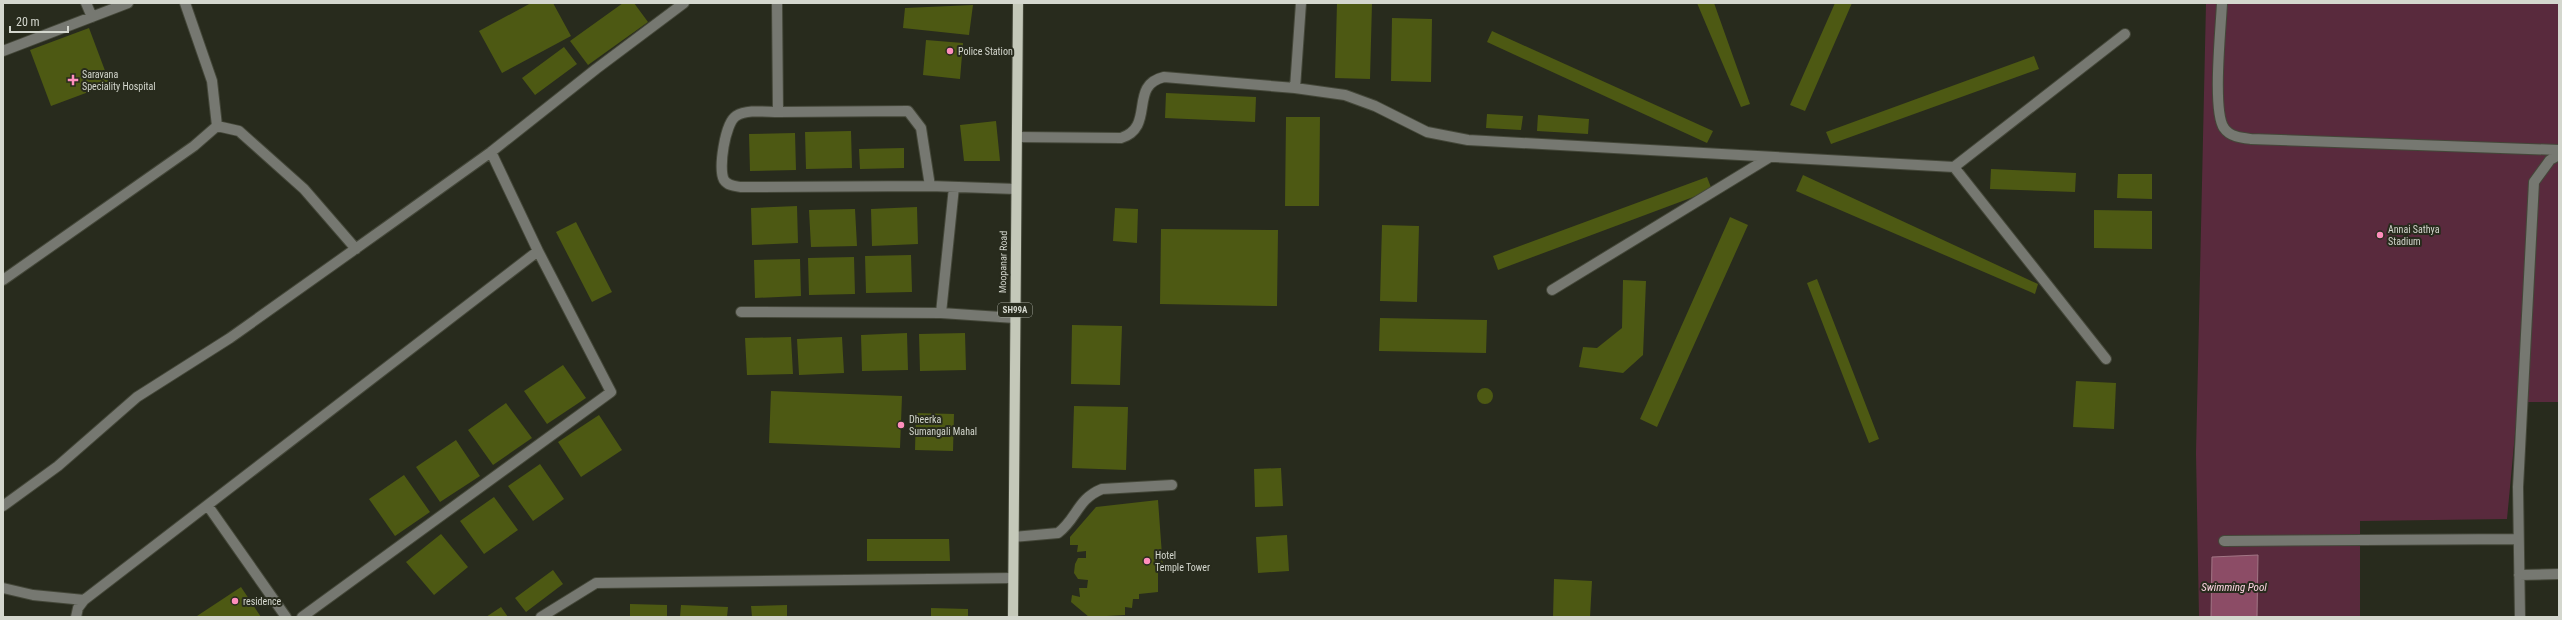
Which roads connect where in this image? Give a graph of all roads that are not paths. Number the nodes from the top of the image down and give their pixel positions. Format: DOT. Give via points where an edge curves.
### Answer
graph roads {
  1 [pos="86,3"];
  2 [pos="128,3"];
  3 [pos="185,3"];
  4 [pos="684,3"];
  5 [pos="776,3"];
  6 [pos="1018,3"];
  7 [pos="1301,3"];
  8 [pos="2222,3"];
  9 [pos="92,17"];
  10 [pos="2124,34"];
  11 [pos="3,51"];
  12 [pos="1295,88"];
  13 [pos="778,112"];
  14 [pos="217,126"];
  15 [pos="1017,137"];
  16 [pos="2559,150"];
  17 [pos="491,152"];
  18 [pos="2559,155"];
  19 [pos="1770,157"];
  20 [pos="1954,167"];
  21 [pos="930,186"];
  22 [pos="954,187"];
  23 [pos="1016,189"];
  24 [pos="356,249"];
  25 [pos="538,251"];
  26 [pos="3,280"];
  27 [pos="1552,290"];
  28 [pos="741,312"];
  29 [pos="941,313"];
  30 [pos="1015,318"];
  31 [pos="2106,359"];
  32 [pos="1172,485"];
  33 [pos="3,506"];
  34 [pos="208,506"];
  35 [pos="1014,537"];
  36 [pos="2518,539"];
  37 [pos="2224,540"];
  38 [pos="2559,574"];
  39 [pos="2519,575"];
  40 [pos="1013,578"];
  41 [pos="3,588"];
  42 [pos="84,600"];
  43 [pos="76,617"];
  44 [pos="286,617"];
  45 [pos="302,617"];
  46 [pos="541,617"];
  47 [pos="1013,617"];
  48 [pos="2520,617"];
  1 -- 9 [label="street"];
  2 -- 9 [label="street"];
  3 -- 14 [label="street" via="212,81"];
  4 -- 17 [label="street"];
  5 -- 13 [label="street"];
  6 -- 15 [label="main road, Moopanar Road / SH99A"];
  7 -- 12 [label="street"];
  8 -- 16 [label="street" via="2219,112 2224,128 2235,136 2251,139"];
  9 -- 11 [label="street"];
  10 -- 20 [label="street"];
  12 -- 15 [label="street" via="1164,77 1149,84 1138,128 1131,135 1121,138"];
  12 -- 19 [label="street" via="1345,95 1375,106 1427,132 1468,140"];
  13 -- 21 [label="street" via="908,111 921,128"];
  13 -- 21 [label="street" via="746,112 728,123 722,173 725,181 732,186"];
  14 -- 24 [label="street" via="239,131 304,189"];
  14 -- 26 [label="street" via="194,146"];
  15 -- 23 [label="main road, Moopanar Road / SH99A"];
  17 -- 24 [label="street"];
  17 -- 25 [label="street"];
  18 -- 36 [label="street" via="2550,160 2534,182 2518,487"];
  19 -- 20 [label="street"];
  19 -- 27 [label="street"];
  20 -- 31 [label="street"];
  21 -- 22 [label="street"];
  22 -- 23 [label="street"];
  22 -- 29 [label="street"];
  23 -- 30 [label="main road, Moopanar Road / SH99A"];
  24 -- 33 [label="street" via="230,338 137,397 58,466"];
  25 -- 34 [label="street"];
  25 -- 45 [label="street" via="611,392"];
  28 -- 29 [label="street"];
  29 -- 30 [label="street"];
  30 -- 35 [label="main road, Moopanar Road / SH99A"];
  32 -- 35 [label="street" via="1102,489 1083,501 1064,529 1058,533"];
  34 -- 42 [label="street"];
  34 -- 44 [label="street"];
  35 -- 40 [label="main road, Moopanar Road / SH99A"];
  36 -- 37 [label="street"];
  36 -- 39 [label="street"];
  38 -- 39 [label="street"];
  39 -- 48 [label="street"];
  40 -- 46 [label="street" via="596,583"];
  40 -- 47 [label="main road, Moopanar Road / SH99A"];
  41 -- 42 [label="street" via="33,596"];
  42 -- 43 [label="street" via="78,608"];
}
